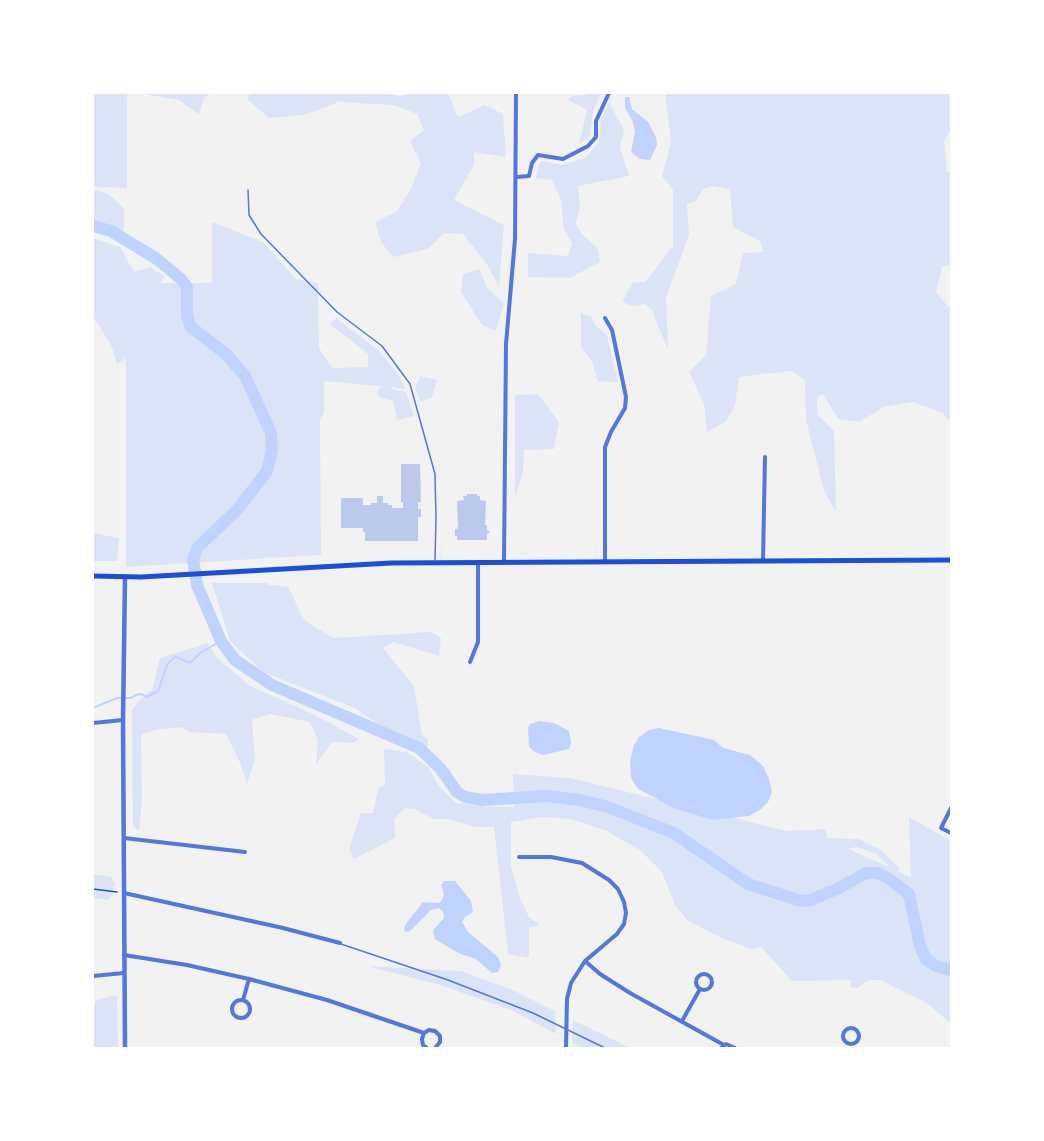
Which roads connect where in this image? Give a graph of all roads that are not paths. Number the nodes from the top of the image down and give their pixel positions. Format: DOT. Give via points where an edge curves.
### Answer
graph roads {
  1 [pos="516,93"];
  2 [pos="609,93"];
  3 [pos="516,177"];
  4 [pos="248,190"];
  5 [pos="605,318"];
  6 [pos="765,457"];
  7 [pos="951,560"];
  8 [pos="605,561"];
  9 [pos="763,561"];
  10 [pos="435,562"];
  11 [pos="478,562"];
  12 [pos="504,562"];
  13 [pos="93,576"];
  14 [pos="125,577"];
  15 [pos="470,662"];
  16 [pos="123,720"];
  17 [pos="93,723"];
  18 [pos="951,808"];
  19 [pos="951,833"];
  20 [pos="124,838"];
  21 [pos="245,852"];
  22 [pos="519,857"];
  23 [pos="124,893"];
  24 [pos="340,943"];
  25 [pos="124,954"];
  26 [pos="585,962"];
  27 [pos="124,973"];
  28 [pos="93,976"];
  29 [pos="249,979"];
  30 [pos="700,989"];
  31 [pos="243,1000"];
  32 [pos="682,1021"];
  33 [pos="566,1028"];
  34 [pos="424,1033"];
  35 [pos="853,1046"];
  36 [pos="722,1047"];
  37 [pos="125,1048"];
  38 [pos="427,1048"];
  39 [pos="435,1048"];
  40 [pos="566,1048"];
  41 [pos="605,1048"];
  42 [pos="735,1048"];
  1 -- 3 [label="street"];
  2 -- 3 [label="street" via="598,116 596,137 588,146 563,159 538,155 529,176"];
  3 -- 12 [label="street" via="506,344"];
  4 -- 10 [label="lane" via="249,215 261,234 337,312 382,346 410,384 435,474"];
  5 -- 8 [label="street" via="612,330 626,397 625,408 605,447"];
  6 -- 9 [label="street"];
  7 -- 9 [label="main road"];
  8 -- 9 [label="main road"];
  8 -- 12 [label="main road"];
  10 -- 11 [label="main road"];
  10 -- 14 [label="main road"];
  11 -- 12 [label="main road"];
  11 -- 15 [label="street" via="478,642"];
  13 -- 14 [label="main road"];
  14 -- 16 [label="street"];
  16 -- 17 [label="street"];
  16 -- 20 [label="street"];
  18 -- 19 [label="street" via="941,828"];
  20 -- 21 [label="street"];
  20 -- 23 [label="street"];
  22 -- 26 [label="street" via="551,857 582,863 618,890 626,913 624,924"];
  23 -- 24 [label="street"];
  23 -- 25 [label="street"];
  24 -- 33 [label="lane" via="448,980"];
  25 -- 27 [label="street"];
  25 -- 29 [label="street"];
  26 -- 32 [label="street" via="630,993"];
  26 -- 33 [label="street" via="571,983"];
  27 -- 28 [label="street"];
  27 -- 37 [label="street"];
  29 -- 31 [label="street"];
  29 -- 34 [label="street"];
  30 -- 30 [label="street" via="710,987 708,975 697,978"];
  30 -- 32 [label="street"];
  31 -- 31 [label="street" via="232,1007 240,1018 250,1012"];
  32 -- 36 [label="street"];
  33 -- 40 [label="street"];
  33 -- 41 [label="lane"];
  34 -- 38 [label="street" via="422,1042"];
  34 -- 39 [label="street" via="433,1030 438,1034 440,1042"];
  35 -- 35 [label="street" via="843,1036 849,1028 859,1034"];
  36 -- 42 [label="street" via="729,1044"];
}
